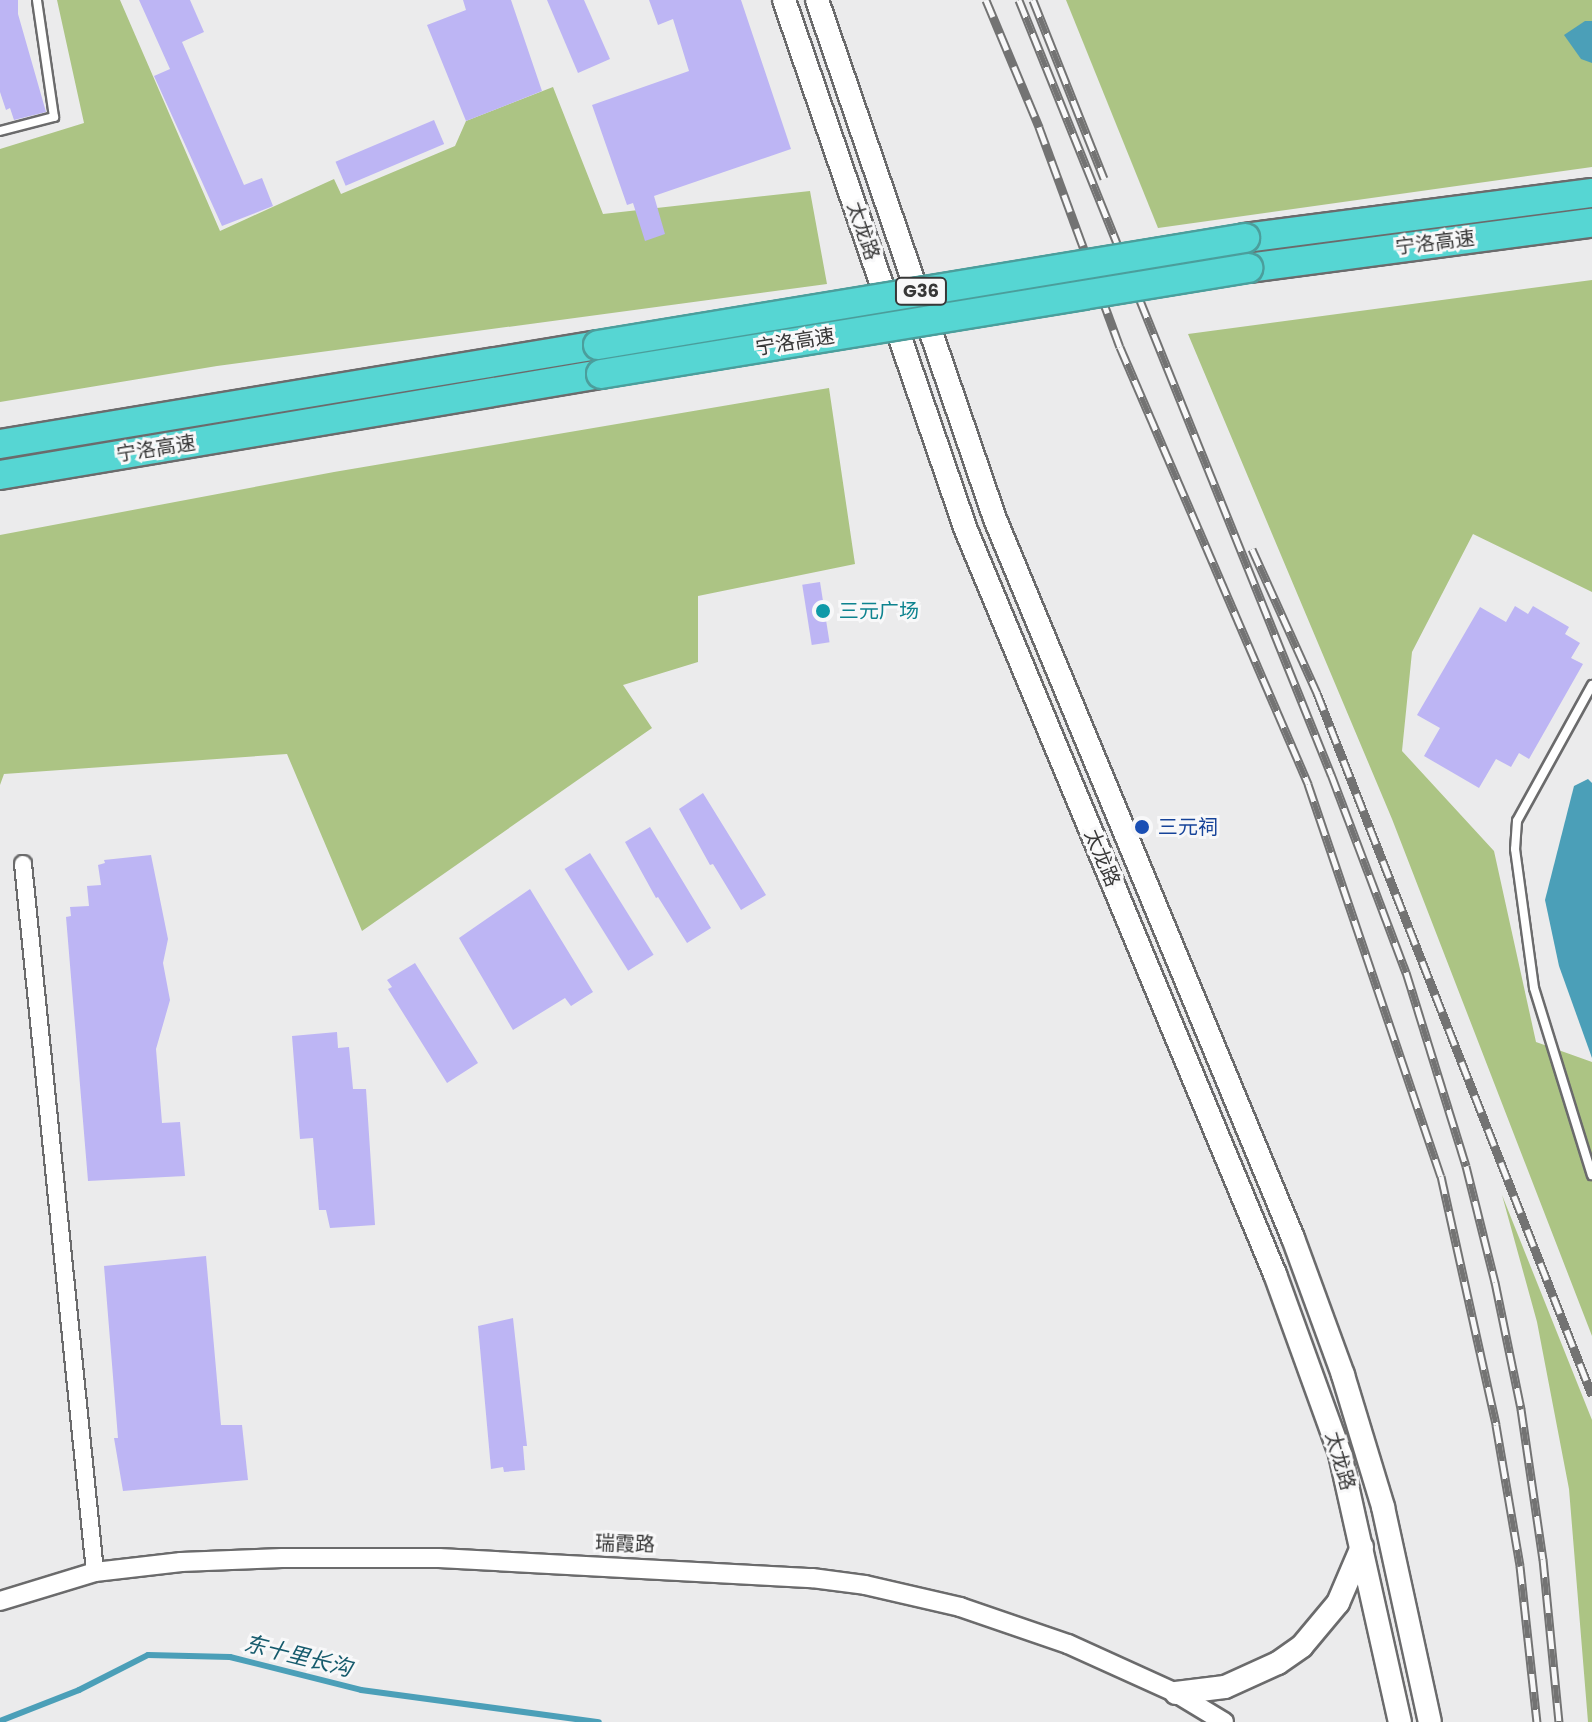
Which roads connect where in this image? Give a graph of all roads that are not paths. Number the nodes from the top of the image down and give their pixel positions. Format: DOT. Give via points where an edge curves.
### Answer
graph roads {
  1 [pos="37,0"];
  2 [pos="784,0"];
  3 [pos="817,0"];
  4 [pos="0,131"];
  5 [pos="1592,193"];
  6 [pos="1592,223"];
  7 [pos="0,444"];
  8 [pos="0,475"];
  9 [pos="1592,685"];
  10 [pos="23,864"];
  11 [pos="1592,1175"];
  12 [pos="1362,1547"];
  13 [pos="95,1572"];
  14 [pos="0,1601"];
  15 [pos="1176,1693"];
  16 [pos="1224,1722"];
  17 [pos="1400,1722"];
  18 [pos="1430,1722"];
  1 -- 4 [label="lane" via="54,117"];
  2 -- 12 [label="main road, 太龙路" via="966,530 1275,1274 1340,1454"];
  3 -- 18 [label="main road, 太龙路" via="995,519 1287,1224 1343,1375 1383,1507"];
  5 -- 7 [label="highway, 宁洛高速 / G36, bridge" via="1245,238"];
  6 -- 8 [label="highway, 宁洛高速 / G36, bridge" via="1248,268"];
  9 -- 11 [label="lane" via="1517,821 1515,849 1534,988"];
  10 -- 13 [label="street"];
  12 -- 15 [label="main road" via="1338,1603 1302,1646 1225,1687"];
  12 -- 17 [label="main road, 太龙路"];
  13 -- 14 [label="street, 瑞霞路"];
  13 -- 15 [label="street, 瑞霞路" via="181,1562 439,1558 812,1578 960,1607 1068,1644"];
  15 -- 16 [label="street, 瑞霞路"];
}
